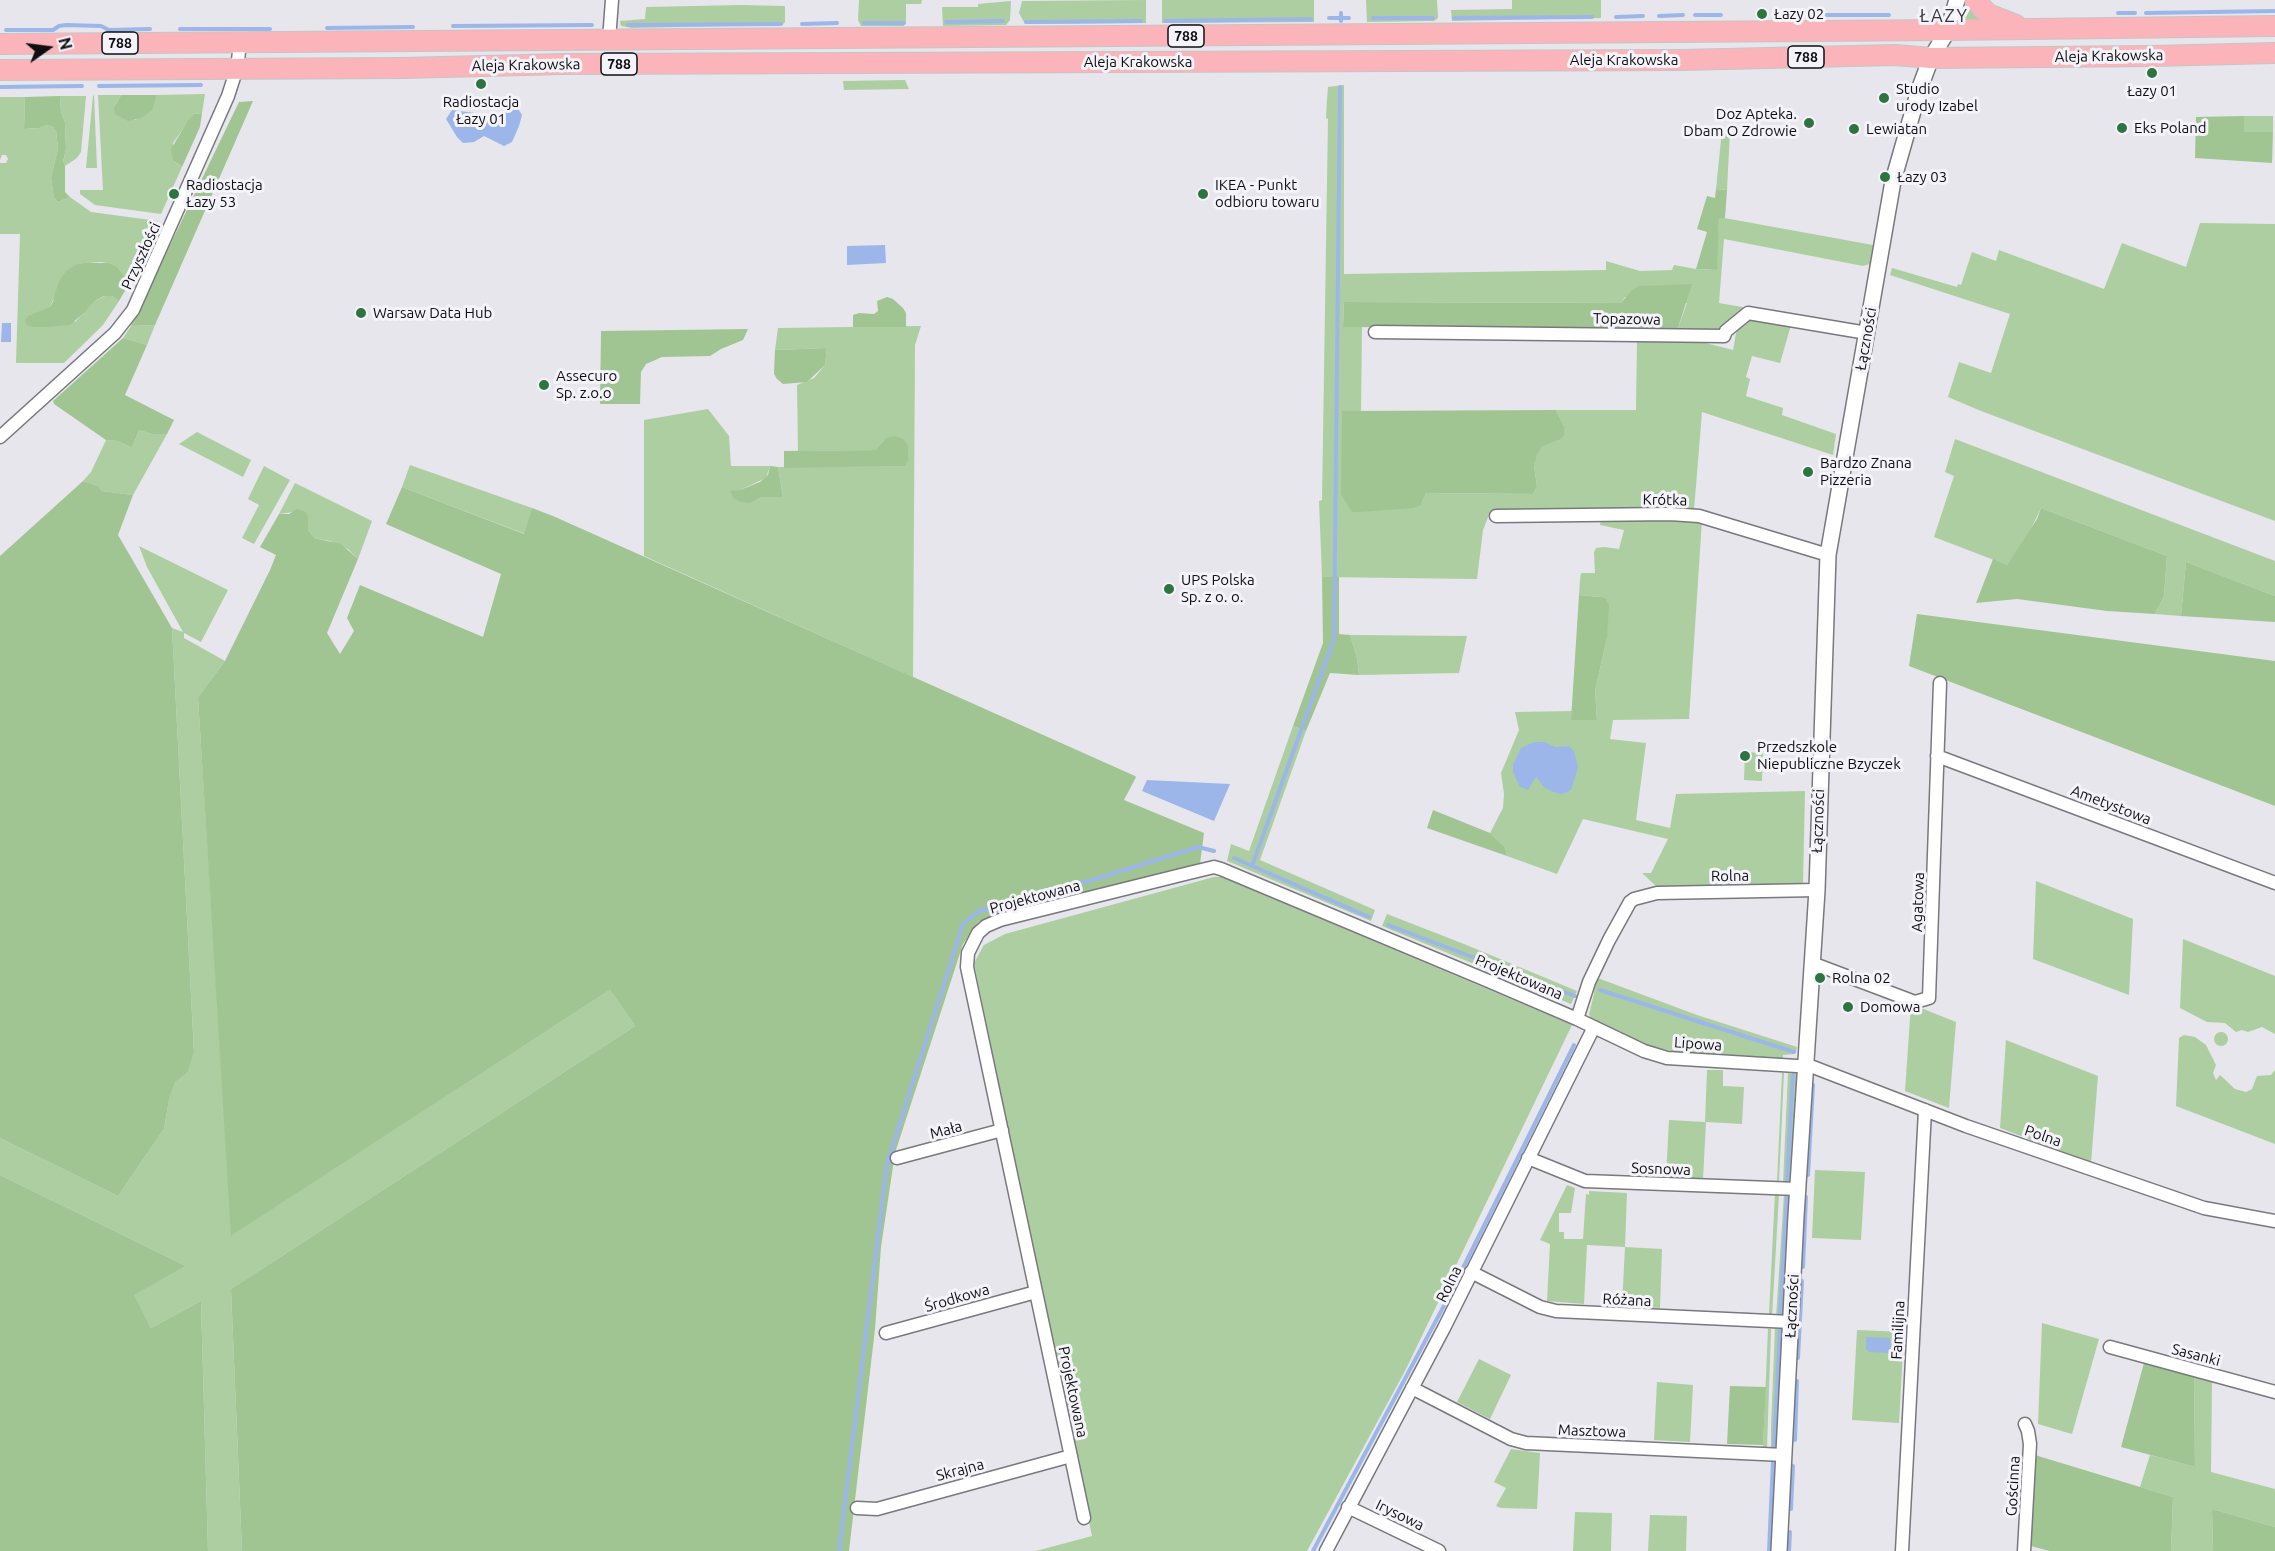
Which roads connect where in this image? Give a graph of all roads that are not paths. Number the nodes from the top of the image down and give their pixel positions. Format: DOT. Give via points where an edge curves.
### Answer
graph roads {
  1 [pos="612,0"];
  2 [pos="1957,0"];
  3 [pos="1975,0"];
  4 [pos="2275,26"];
  5 [pos="2024,28"];
  6 [pos="1948,30"];
  7 [pos="609,40"];
  8 [pos="0,44"];
  9 [pos="240,44"];
  10 [pos="2275,53"];
  11 [pos="1931,57"];
  12 [pos="237,68"];
  13 [pos="0,70"];
  14 [pos="1375,332"];
  15 [pos="1867,333"];
  16 [pos="0,437"];
  17 [pos="1496,516"];
  18 [pos="1828,555"];
  19 [pos="1940,683"];
  20 [pos="1937,756"];
  21 [pos="2275,883"];
  22 [pos="1817,890"];
  23 [pos="1812,963"];
  24 [pos="1577,1019"];
  25 [pos="1594,1027"];
  26 [pos="1806,1066"];
  27 [pos="1925,1110"];
  28 [pos="1002,1130"];
  29 [pos="897,1158"];
  30 [pos="1528,1158"];
  31 [pos="1798,1189"];
  32 [pos="2275,1221"];
  33 [pos="1471,1272"];
  34 [pos="1036,1292"];
  35 [pos="1791,1322"];
  36 [pos="886,1333"];
  37 [pos="2110,1347"];
  38 [pos="1412,1388"];
  39 [pos="2275,1392"];
  40 [pos="2025,1425"];
  41 [pos="1784,1455"];
  42 [pos="1071,1456"];
  43 [pos="1348,1507"];
  44 [pos="856,1508"];
  45 [pos="1084,1518"];
  46 [pos="1326,1551"];
  47 [pos="1439,1551"];
  48 [pos="1779,1551"];
  49 [pos="1902,1551"];
  50 [pos="2024,1551"];
  1 -- 7 [label="street"];
  2 -- 6 [label="street, Łączności"];
  3 -- 5 [label="main road" via="1989,14"];
  4 -- 5 [label="main road, Aleja Krakowska / 788"];
  5 -- 6 [label="main road, Aleja Krakowska / 788"];
  6 -- 7 [label="main road, Aleja Krakowska / 788"];
  6 -- 11 [label="street, Łączności"];
  7 -- 9 [label="main road, Aleja Krakowska / 788"];
  8 -- 9 [label="main road, Aleja Krakowska / 788"];
  9 -- 12 [label="street, Przyszłości"];
  10 -- 11 [label="main road, Aleja Krakowska / 788"];
  11 -- 12 [label="main road, Aleja Krakowska / 788"];
  11 -- 15 [label="street, Łączności" via="1893,181"];
  12 -- 13 [label="main road, Aleja Krakowska / 788"];
  12 -- 16 [label="street, Przyszłości" via="224,107 132,310 115,333"];
  14 -- 15 [label="street, Topazowa" via="1724,336 1748,313"];
  15 -- 18 [label="street, Łączności"];
  17 -- 18 [label="street, Krótka" via="1690,514"];
  18 -- 22 [label="street, Łączności"];
  19 -- 20 [label="street, Agatowa"];
  20 -- 21 [label="street, Ametystowa"];
  20 -- 23 [label="street, Agatowa" via="1929,998 1915,1002"];
  22 -- 23 [label="street, Łączności"];
  22 -- 24 [label="street, Rolna" via="1657,893 1634,899 1594,971"];
  23 -- 26 [label="street, Łączności"];
  24 -- 25 [label="street, Projektowana"];
  24 -- 28 [label="street, Projektowana" via="1214,867 1000,920 978,933 968,953 968,967"];
  25 -- 26 [label="street, Lipowa" via="1633,1047 1667,1058"];
  25 -- 30 [label="street, Rolna"];
  26 -- 27 [label="street, Polna"];
  26 -- 31 [label="street, Łączności"];
  27 -- 32 [label="street, Polna" via="2204,1208"];
  27 -- 49 [label="street, Familijna"];
  28 -- 29 [label="street, Mała"];
  28 -- 34 [label="street, Projektowana"];
  30 -- 31 [label="street, Sosnowa" via="1585,1181"];
  30 -- 33 [label="street, Rolna"];
  31 -- 35 [label="street, Łączności"];
  33 -- 35 [label="street, Różana" via="1540,1307 1556,1311"];
  33 -- 38 [label="street, Rolna"];
  34 -- 36 [label="street, Środkowa"];
  34 -- 42 [label="street, Projektowana"];
  35 -- 41 [label="street, Łączności"];
  37 -- 39 [label="street, Sasanki"];
  38 -- 41 [label="street, Masztowa" via="1526,1443"];
  38 -- 43 [label="street, Rolna"];
  40 -- 50 [label="street, Gościnna" via="2030,1444"];
  41 -- 48 [label="street, Łączności"];
  42 -- 44 [label="street, Skrajna" via="877,1509"];
  42 -- 45 [label="street, Projektowana"];
  43 -- 46 [label="street, Rolna"];
  43 -- 47 [label="street, Irysowa"];
}
